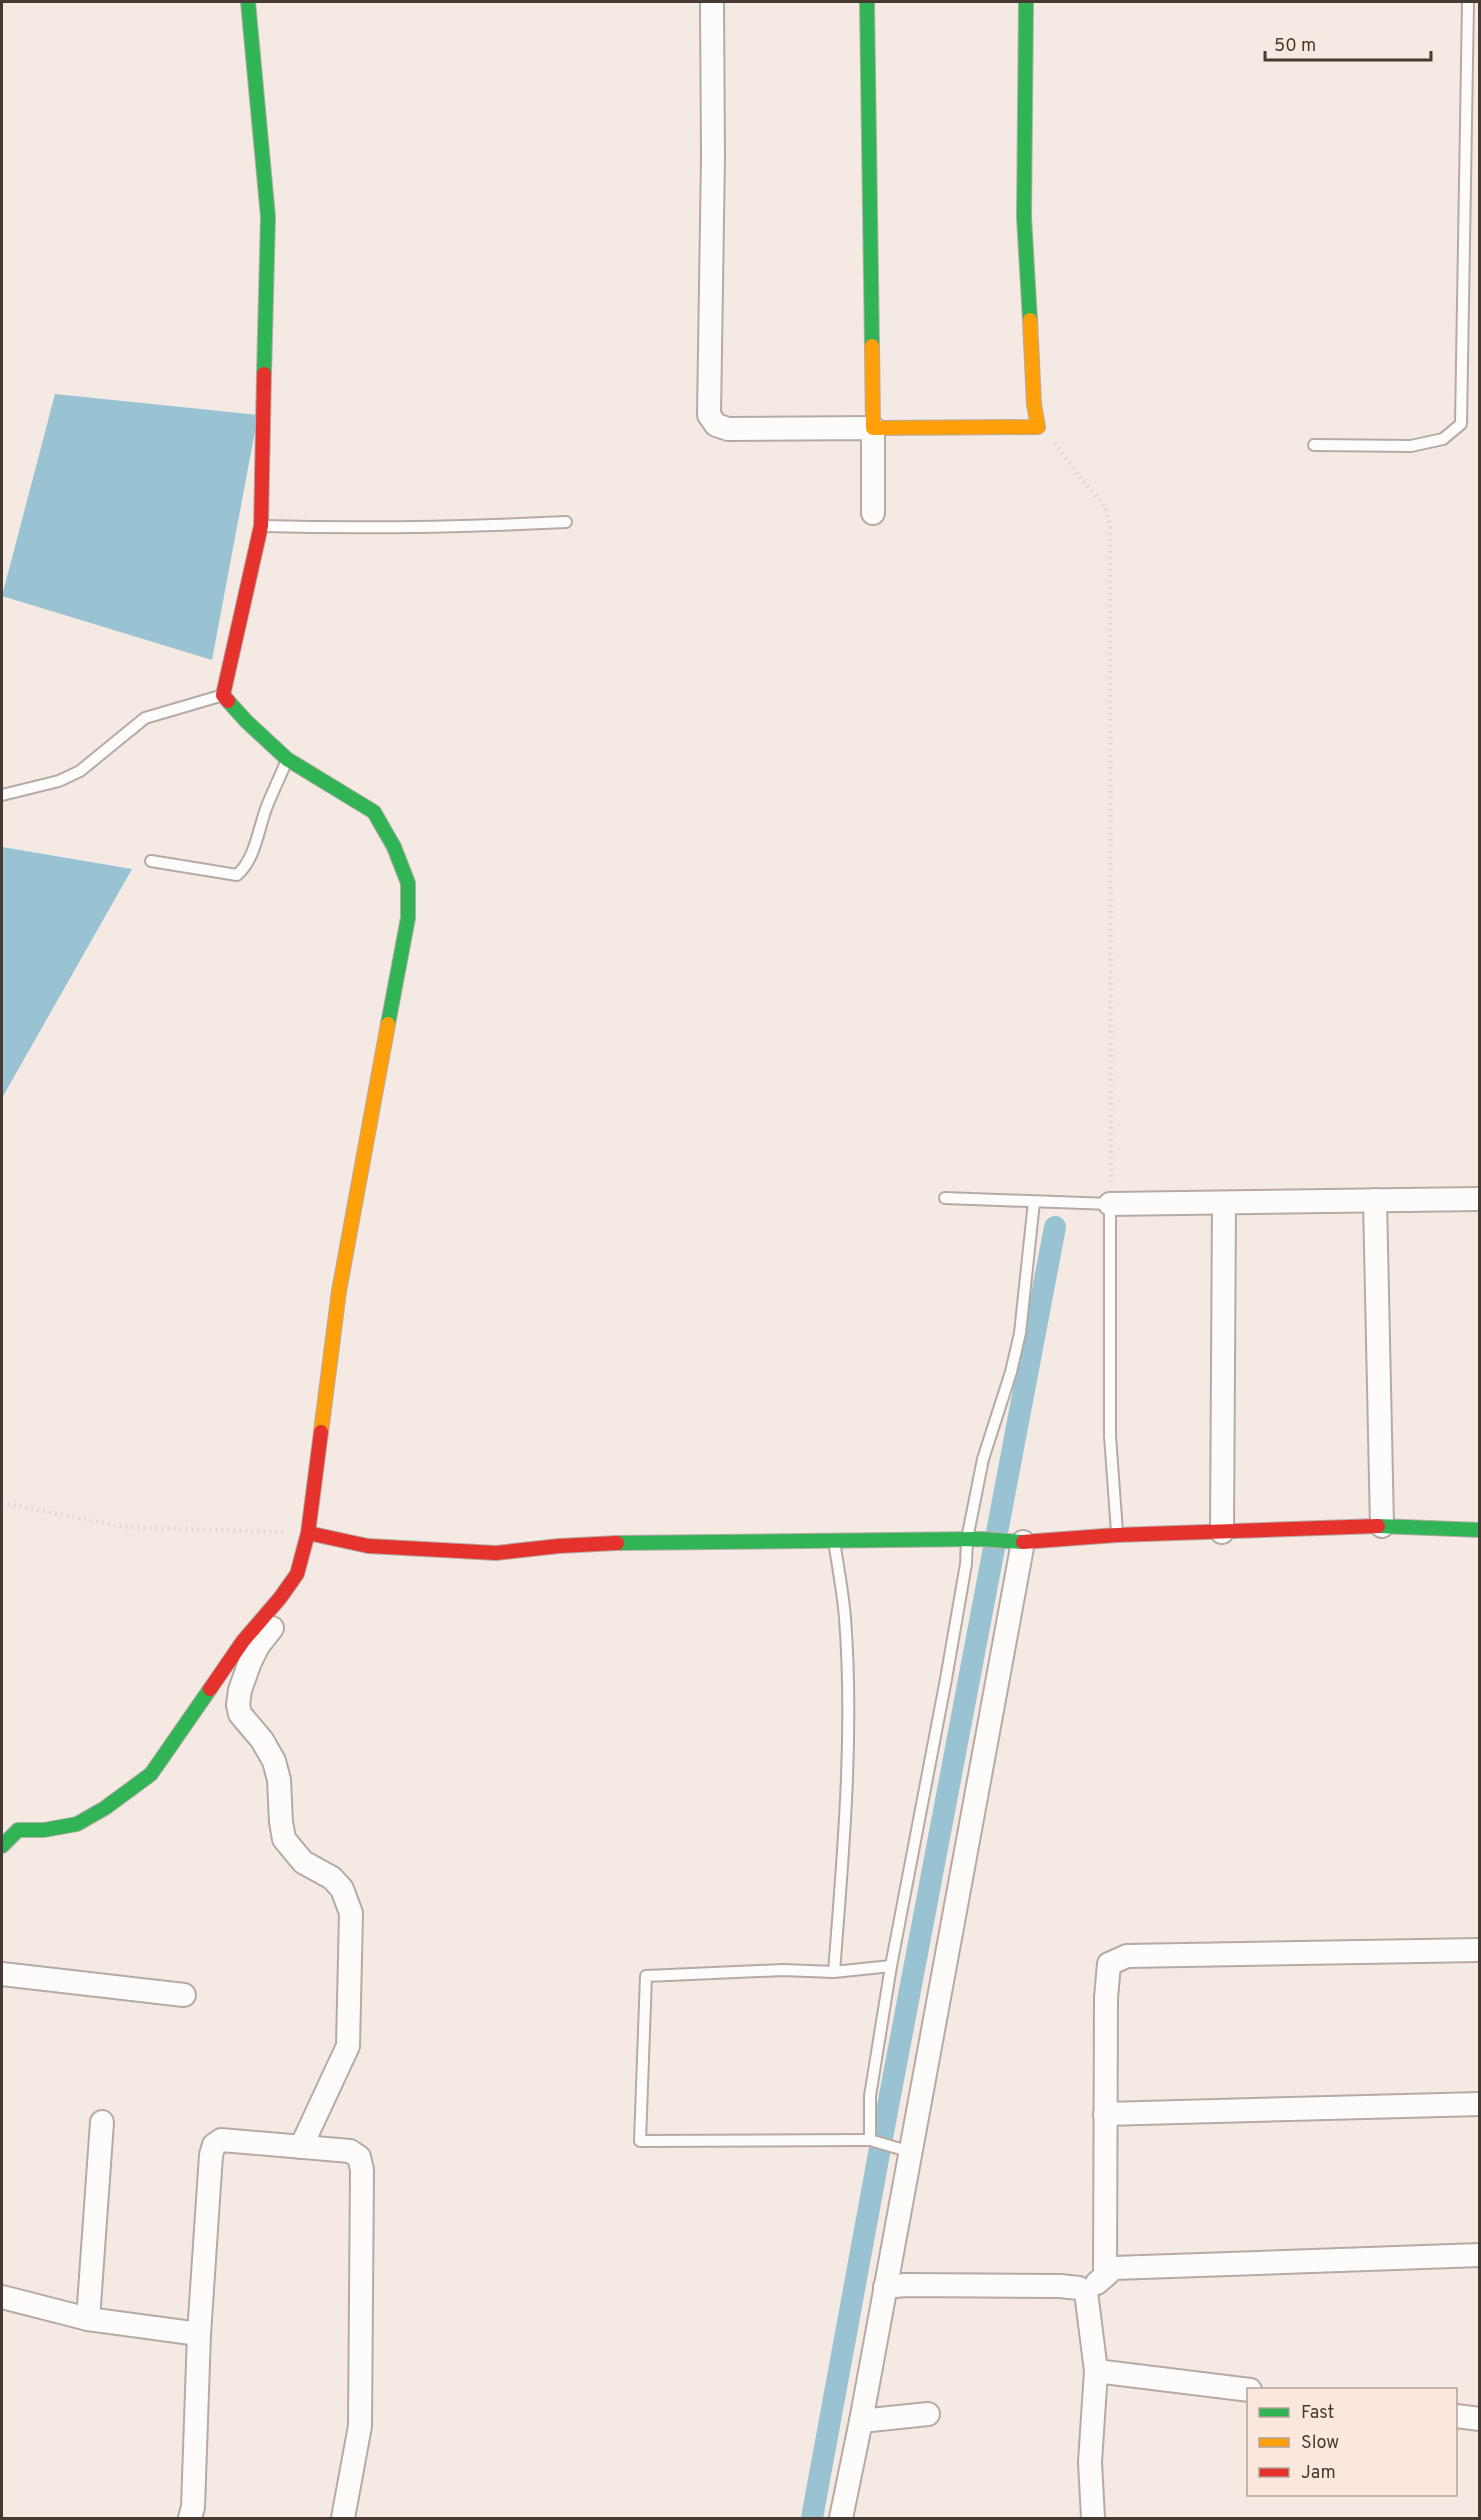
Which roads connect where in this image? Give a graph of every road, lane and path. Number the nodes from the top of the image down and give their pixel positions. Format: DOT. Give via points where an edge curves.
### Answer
graph roads {
  1 [pos="248,2"];
  2 [pos="712,2"];
  3 [pos="867,2"];
  4 [pos="1026,2"];
  5 [pos="1468,2"];
  6 [pos="1038,426"];
  7 [pos="873,428"];
  8 [pos="1314,445"];
  9 [pos="873,513"];
  10 [pos="566,522"];
  11 [pos="261,526"];
  12 [pos="223,695"];
  13 [pos="287,759"];
  14 [pos="2,795"];
  15 [pos="151,861"];
  16 [pos="945,1198"];
  17 [pos="1479,1199"];
  18 [pos="1375,1200"];
  19 [pos="1034,1202"];
  20 [pos="1224,1203"];
  21 [pos="1110,1204"];
  22 [pos="2,1503"];
  23 [pos="1382,1526"];
  24 [pos="1479,1530"];
  25 [pos="1222,1532"];
  26 [pos="308,1533"];
  27 [pos="1117,1535"];
  28 [pos="973,1539"];
  29 [pos="834,1540"];
  30 [pos="1023,1542"];
  31 [pos="297,1574"];
  32 [pos="2,1846"];
  33 [pos="1479,1950"];
  34 [pos="891,1966"];
  35 [pos="834,1972"];
  36 [pos="2,1974"];
  37 [pos="184,1995"];
  38 [pos="1479,2104"];
  39 [pos="1105,2114"];
  40 [pos="102,2122"];
  41 [pos="870,2140"];
  42 [pos="301,2147"];
  43 [pos="910,2152"];
  44 [pos="1479,2255"];
  45 [pos="1105,2276"];
  46 [pos="885,2287"];
  47 [pos="1086,2292"];
  48 [pos="2,2297"];
  49 [pos="88,2319"];
  50 [pos="199,2334"];
  51 [pos="1096,2371"];
  52 [pos="1247,2390"];
  53 [pos="928,2414"];
  54 [pos="1457,2416"];
  55 [pos="1479,2419"];
  56 [pos="861,2421"];
  57 [pos="190,2518"];
  58 [pos="344,2518"];
  59 [pos="841,2518"];
  60 [pos="1093,2518"];
  1 -- 11 [label="street" via="268,217"];
  2 -- 7 [label="street" via="709,415 716,425 728,429"];
  3 -- 7 [label="street"];
  4 -- 6 [label="street" via="1024,217"];
  5 -- 8 [label="lane" via="1461,424 1443,439 1411,446"];
  6 -- 7 [label="street"];
  6 -- 21 [label="path" via="1105,506 1110,527"];
  7 -- 9 [label="street"];
  10 -- 11 [label="lane" via="448,528"];
  11 -- 12 [label="street"];
  12 -- 13 [label="street"];
  12 -- 14 [label="lane" via="145,718 80,771 59,781"];
  13 -- 15 [label="lane" via="266,807 252,854 237,876"];
  13 -- 26 [label="street" via="374,812 408,883 408,918 339,1292"];
  16 -- 19 [label="lane"];
  17 -- 18 [label="street"];
  18 -- 20 [label="street"];
  18 -- 23 [label="street"];
  19 -- 21 [label="lane"];
  19 -- 28 [label="lane" via="1020,1333 983,1459"];
  20 -- 21 [label="street"];
  20 -- 25 [label="street"];
  21 -- 27 [label="lane" via="1110,1436"];
  22 -- 26 [label="path" via="125,1527"];
  23 -- 24 [label="street"];
  23 -- 25 [label="street"];
  25 -- 27 [label="street"];
  26 -- 29 [label="street" via="368,1546 496,1553 657,1541"];
  26 -- 31 [label="street"];
  27 -- 30 [label="street"];
  28 -- 29 [label="street"];
  28 -- 30 [label="street"];
  28 -- 34 [label="lane"];
  29 -- 35 [label="lane" via="845,1618 847,1717"];
  30 -- 43 [label="street"];
  31 -- 32 [label="street" via="243,1641 151,1774 77,1824 18,1830"];
  31 -- 42 [label="street" via="291,1605 258,1646 238,1705 244,1720 274,1761 284,1839 303,1862 332,1878 342,1889 351,1912 348,2046"];
  33 -- 39 [label="street" via="1127,1956 1110,1964"];
  34 -- 35 [label="lane"];
  34 -- 41 [label="lane" via="870,2096"];
  35 -- 41 [label="lane" via="783,1970 646,1976 640,2141"];
  36 -- 37 [label="street"];
  38 -- 39 [label="street"];
  39 -- 45 [label="street"];
  40 -- 49 [label="street"];
  41 -- 43 [label="lane"];
  42 -- 50 [label="street" via="221,2140 214,2145"];
  42 -- 58 [label="street" via="350,2151 359,2157 362,2170 360,2426"];
  43 -- 46 [label="street"];
  44 -- 45 [label="street" via="1114,2268"];
  45 -- 47 [label="street"];
  46 -- 47 [label="street" via="1060,2286"];
  46 -- 56 [label="street"];
  47 -- 51 [label="street"];
  48 -- 49 [label="street"];
  49 -- 50 [label="street"];
  50 -- 57 [label="street"];
  51 -- 52 [label="street"];
  51 -- 60 [label="street" via="1090,2462"];
  53 -- 56 [label="street"];
  54 -- 55 [label="street"];
  56 -- 59 [label="street"];
}
